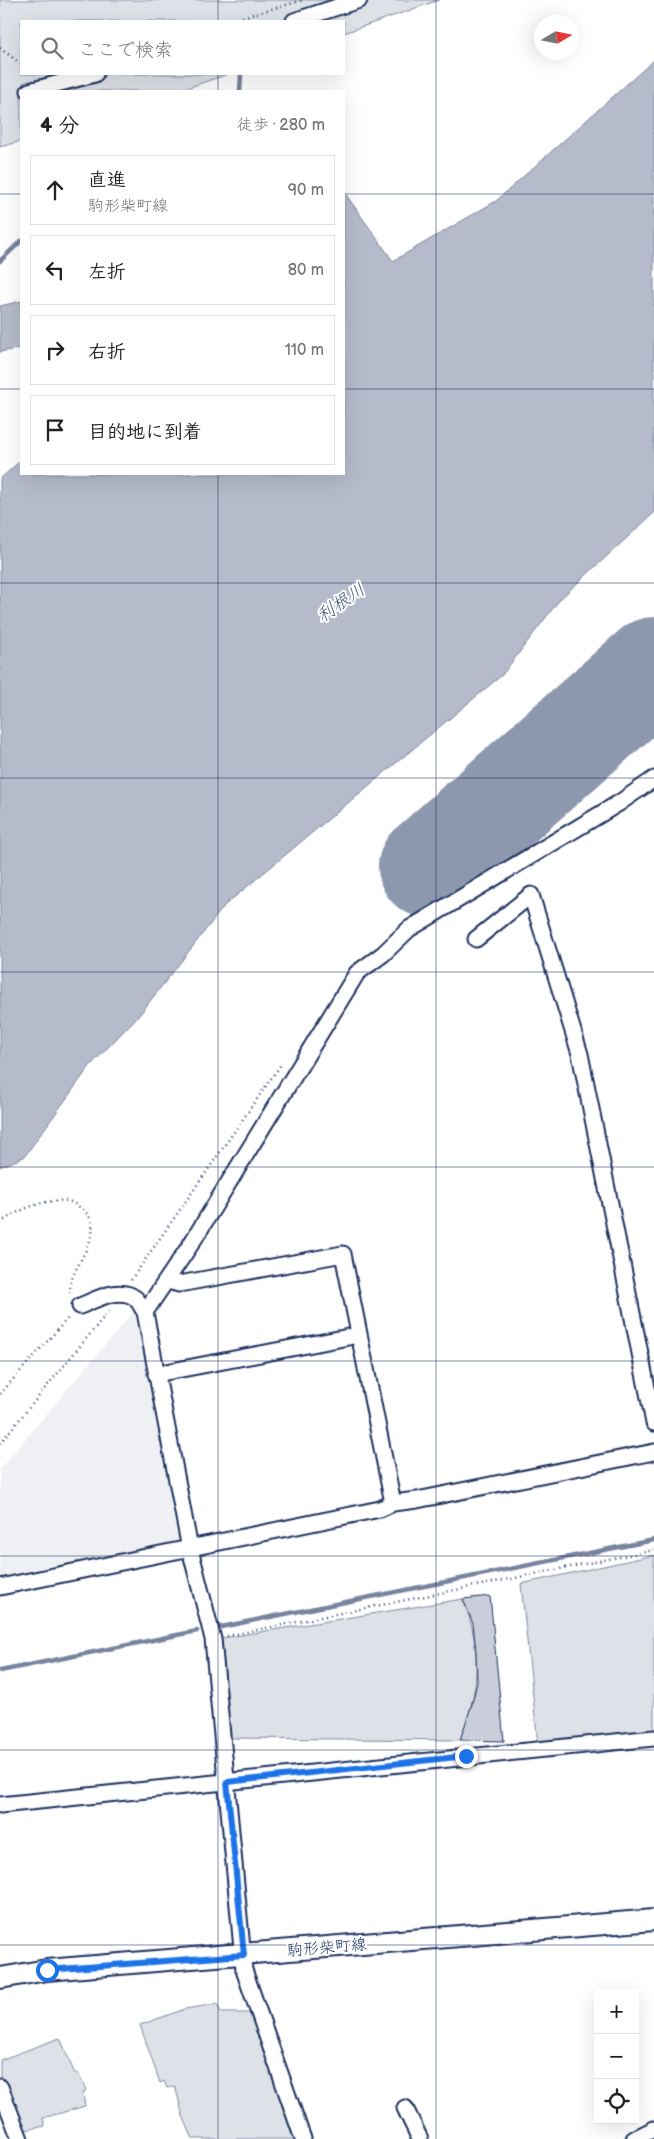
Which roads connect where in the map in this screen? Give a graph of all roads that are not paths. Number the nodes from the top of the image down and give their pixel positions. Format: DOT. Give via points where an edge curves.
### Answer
graph roads {
  1 [pos="359,0"];
  2 [pos="297,20"];
  3 [pos="91,75"];
  4 [pos="34,90"];
  5 [pos="654,779"];
  6 [pos="476,939"];
  7 [pos="168,1281"];
  8 [pos="80,1306"];
  9 [pos="145,1312"];
  10 [pos="359,1335"];
  11 [pos="156,1374"];
  12 [pos="654,1423"];
  13 [pos="654,1452"];
  14 [pos="393,1503"];
  15 [pos="190,1549"];
  16 [pos="0,1587"];
  17 [pos="654,1738"];
  18 [pos="227,1782"];
  19 [pos="0,1804"];
  20 [pos="654,1920"];
  21 [pos="244,1955"];
  22 [pos="0,1978"];
  23 [pos="0,2087"];
  24 [pos="405,2108"];
  25 [pos="654,2129"];
  26 [pos="20,2139"];
  27 [pos="303,2139"];
  28 [pos="420,2139"];
  29 [pos="634,2139"];
  1 -- 2 [label="street"];
  3 -- 4 [label="street"];
  5 -- 7 [label="street" via="409,929 357,973"];
  6 -- 12 [label="street" via="530,895 580,1054"];
  7 -- 9 [label="street"];
  7 -- 10 [label="street" via="179,1284 343,1254"];
  8 -- 9 [label="street" via="110,1294 122,1294 134,1298"];
  9 -- 11 [label="street"];
  10 -- 11 [label="street"];
  10 -- 14 [label="street"];
  11 -- 15 [label="street"];
  13 -- 14 [label="street"];
  14 -- 15 [label="street" via="380,1509"];
  15 -- 16 [label="street"];
  15 -- 18 [label="street" via="213,1638"];
  17 -- 18 [label="street"];
  18 -- 19 [label="street"];
  18 -- 21 [label="street"];
  20 -- 21 [label="main road, 駒形柴町線"];
  21 -- 22 [label="main road, 駒形柴町線" via="47,1970"];
  21 -- 27 [label="street" via="247,1980"];
  23 -- 26 [label="street"];
  24 -- 28 [label="street"];
  25 -- 29 [label="street"];
}
